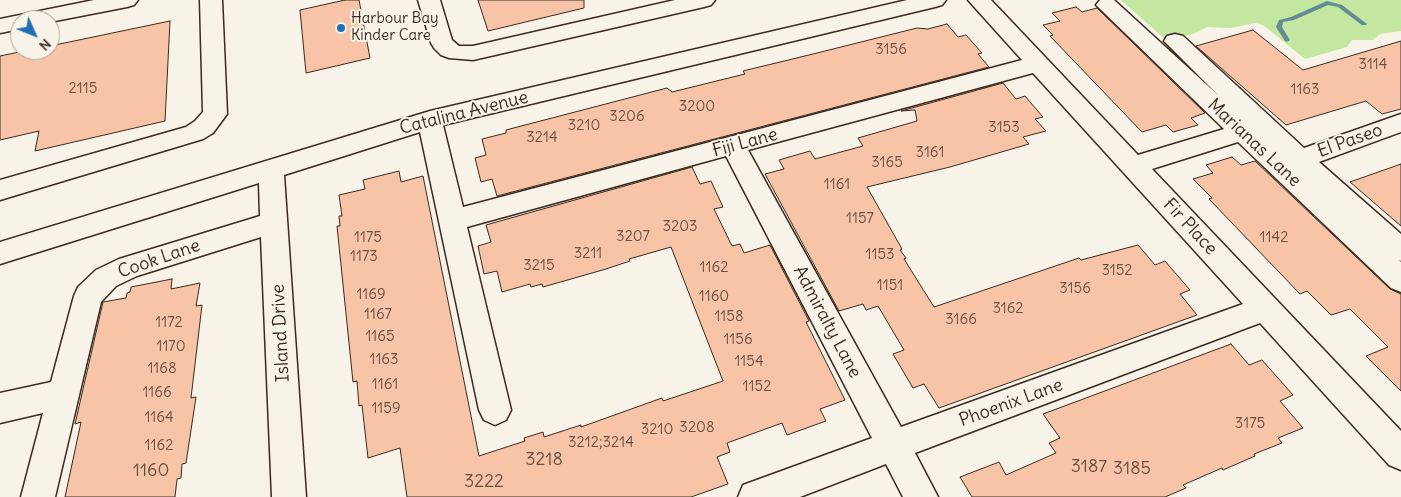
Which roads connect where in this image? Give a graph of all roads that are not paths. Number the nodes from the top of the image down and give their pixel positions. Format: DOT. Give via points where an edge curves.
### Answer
graph roads {
  1 [pos="126,0"];
  2 [pos="211,0"];
  3 [pos="429,0"];
  4 [pos="704,0"];
  5 [pos="935,0"];
  6 [pos="979,0"];
  7 [pos="1107,5"];
  8 [pos="60,13"];
  9 [pos="1175,41"];
  10 [pos="1037,64"];
  11 [pos="430,120"];
  12 [pos="1401,123"];
  13 [pos="1242,132"];
  14 [pos="733,146"];
  15 [pos="1300,159"];
  16 [pos="1133,166"];
  17 [pos="271,168"];
  18 [pos="0,190"];
  19 [pos="453,220"];
  20 [pos="275,222"];
  21 [pos="1401,250"];
  22 [pos="0,253"];
  23 [pos="1401,280"];
  24 [pos="1266,308"];
  25 [pos="64,394"];
  26 [pos="0,408"];
  27 [pos="495,410"];
  28 [pos="894,446"];
  29 [pos="1401,454"];
  30 [pos="38,497"];
  31 [pos="289,497"];
  32 [pos="755,497"];
  33 [pos="921,497"];
  1 -- 8 [label="street"];
  2 -- 18 [label="street" via="215,114 204,127 194,133"];
  3 -- 4 [label="street" via="442,43 457,53 473,53"];
  5 -- 11 [label="street, Catalina Avenue"];
  6 -- 10 [label="street, Fir Place"];
  7 -- 13 [label="street, Marianas Lane"];
  9 -- 15 [label="street"];
  10 -- 14 [label="street, Fiji Lane"];
  10 -- 16 [label="street, Fir Place"];
  11 -- 17 [label="street, Catalina Avenue"];
  11 -- 19 [label="street"];
  12 -- 15 [label="street, El Paseo"];
  13 -- 16 [label="street"];
  13 -- 23 [label="street, Marianas Lane"];
  14 -- 19 [label="street, Fiji Lane"];
  14 -- 28 [label="street, Admiralty Lane"];
  15 -- 21 [label="street"];
  16 -- 24 [label="street, Fir Place"];
  17 -- 20 [label="street, Island Drive"];
  17 -- 22 [label="street, Catalina Avenue"];
  19 -- 27 [label="street"];
  20 -- 25 [label="street, Cook Lane" via="130,267 106,278 88,296"];
  20 -- 31 [label="street, Island Drive"];
  24 -- 28 [label="street, Phoenix Lane"];
  24 -- 29 [label="street, Fir Place"];
  25 -- 26 [label="street"];
  25 -- 30 [label="street, Cook Lane"];
  28 -- 32 [label="street, Phoenix Lane"];
  28 -- 33 [label="street, Admiralty Lane"];
}
